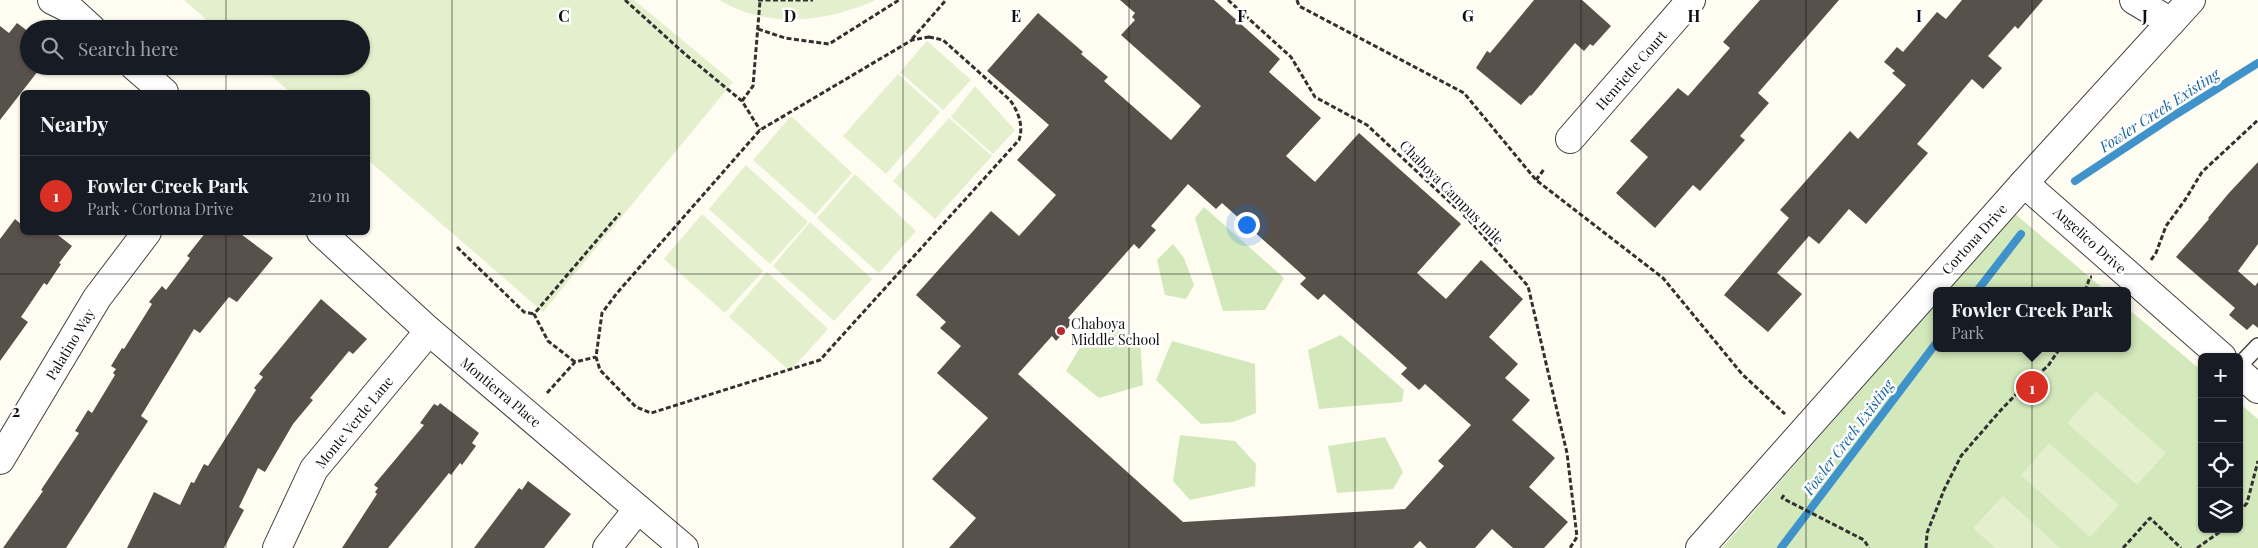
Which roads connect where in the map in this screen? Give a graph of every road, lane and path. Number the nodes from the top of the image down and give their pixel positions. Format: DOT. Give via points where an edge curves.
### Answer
graph roads {
  1 [pos="52,0"];
  2 [pos="625,0"];
  3 [pos="813,0"];
  4 [pos="899,0"];
  5 [pos="946,0"];
  6 [pos="1228,0"];
  7 [pos="1297,0"];
  8 [pos="1691,0"];
  9 [pos="2134,0"];
  10 [pos="2191,0"];
  11 [pos="759,1"];
  12 [pos="82,20"];
  13 [pos="2171,22"];
  14 [pos="758,29"];
  15 [pos="912,40"];
  16 [pos="144,75"];
  17 [pos="162,90"];
  18 [pos="742,101"];
  19 [pos="2258,120"];
  20 [pos="760,130"];
  21 [pos="1570,139"];
  22 [pos="1545,168"];
  23 [pos="1536,180"];
  24 [pos="2024,183"];
  25 [pos="620,213"];
  26 [pos="144,235"];
  27 [pos="324,235"];
  28 [pos="457,247"];
  29 [pos="2149,262"];
  30 [pos="534,314"];
  31 [pos="430,331"];
  32 [pos="2258,346"];
  33 [pos="2057,352"];
  34 [pos="2217,353"];
  35 [pos="596,357"];
  36 [pos="575,362"];
  37 [pos="2243,362"];
  38 [pos="2243,376"];
  39 [pos="2258,389"];
  40 [pos="548,393"];
  41 [pos="1789,419"];
  42 [pos="0,460"];
  43 [pos="2258,461"];
  44 [pos="1793,504"];
  45 [pos="2243,508"];
  46 [pos="638,509"];
  47 [pos="2218,533"];
  48 [pos="277,548"];
  49 [pos="607,548"];
  50 [pos="684,548"];
  51 [pos="1570,548"];
  52 [pos="1700,548"];
  53 [pos="1869,548"];
  54 [pos="1926,548"];
  55 [pos="2123,548"];
  56 [pos="2181,548"];
  57 [pos="2197,548"];
  1 -- 12 [label="street"];
  2 -- 18 [label="path"];
  3 -- 11 [label="path"];
  4 -- 14 [label="path" via="829,44 786,38"];
  5 -- 15 [label="path"];
  6 -- 51 [label="path, Chaboya Campus mile" via="1291,57 1315,97 1367,125 1469,220 1528,286 1567,453 1578,537"];
  7 -- 23 [label="path" via="1299,6 1464,93"];
  8 -- 21 [label="street, Henriette Court"];
  9 -- 13 [label="street"];
  10 -- 13 [label="street, Cortona Drive"];
  11 -- 14 [label="path"];
  13 -- 24 [label="street, Cortona Drive"];
  14 -- 18 [label="path" via="753,86"];
  15 -- 20 [label="path"];
  15 -- 35 [label="path" via="929,37 943,40 1010,100 1018,110 1022,133 820,360 651,413 636,407 600,370"];
  16 -- 17 [label="street"];
  18 -- 20 [label="path"];
  19 -- 29 [label="path" via="2202,172 2166,226"];
  20 -- 35 [label="path" via="602,313"];
  22 -- 23 [label="path"];
  23 -- 41 [label="path" via="1663,278 1742,374"];
  24 -- 34 [label="street, Angelico Drive"];
  24 -- 52 [label="street, Cortona Drive"];
  25 -- 30 [label="path"];
  26 -- 42 [label="street, Palatino Way" via="97,298"];
  27 -- 31 [label="street, Montierra Place"];
  28 -- 30 [label="path" via="524,312"];
  30 -- 36 [label="path" via="548,341"];
  31 -- 46 [label="street, Montierra Place"];
  31 -- 48 [label="street, Monte Verde Lane" via="314,469"];
  32 -- 37 [label="lane"];
  33 -- 54 [label="path" via="2048,366 2025,385 1961,456 1927,533"];
  35 -- 36 [label="path"];
  36 -- 40 [label="path"];
  38 -- 39 [label="street"];
  43 -- 45 [label="path"];
  44 -- 53 [label="path" via="1864,540"];
  46 -- 49 [label="street"];
  46 -- 50 [label="street, Montierra Place"];
  47 -- 57 [label="path"];
  55 -- 56 [label="path" via="2150,518"];
}
